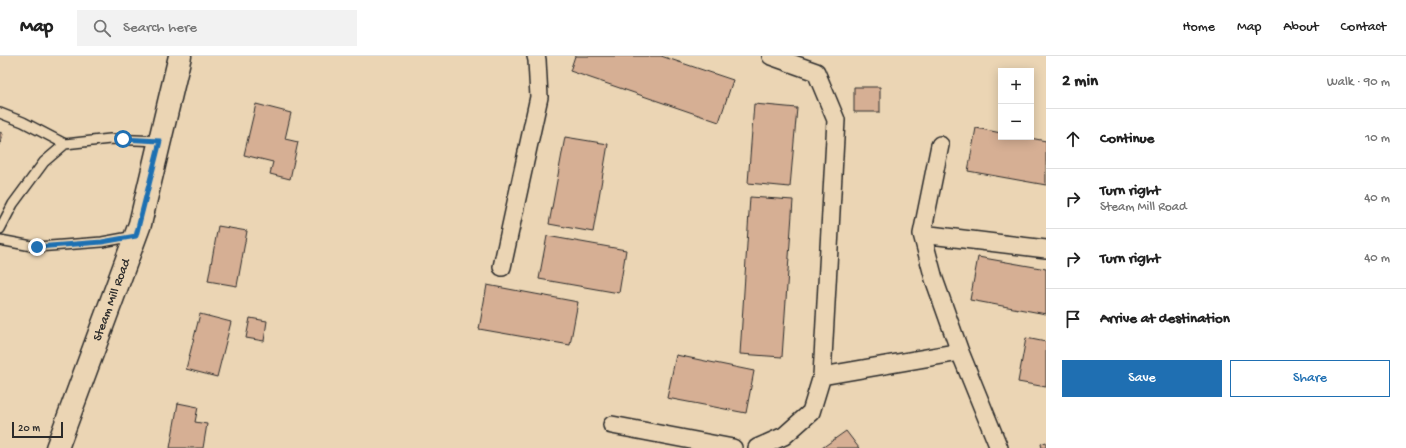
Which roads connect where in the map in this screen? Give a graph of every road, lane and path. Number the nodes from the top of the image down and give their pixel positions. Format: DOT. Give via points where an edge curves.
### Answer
graph roads {
  1 [pos="180,56"];
  2 [pos="536,56"];
  3 [pos="771,56"];
  4 [pos="0,113"];
  5 [pos="160,141"];
  6 [pos="65,144"];
  7 [pos="940,145"];
  8 [pos="0,229"];
  9 [pos="922,234"];
  10 [pos="136,236"];
  11 [pos="0,240"];
  12 [pos="1046,249"];
  13 [pos="502,267"];
  14 [pos="960,352"];
  15 [pos="822,376"];
  16 [pos="612,425"];
  17 [pos="57,448"];
  18 [pos="733,448"];
  19 [pos="757,448"];
  20 [pos="999,448"];
  1 -- 5 [label="street, Steam Mill Road"];
  2 -- 13 [label="street" via="539,97"];
  3 -- 15 [label="street" via="816,72 836,120"];
  4 -- 6 [label="lane"];
  5 -- 6 [label="lane" via="110,139"];
  5 -- 10 [label="street, Steam Mill Road"];
  6 -- 8 [label="lane" via="44,162 13,204"];
  7 -- 9 [label="street"];
  9 -- 12 [label="street"];
  9 -- 14 [label="street" via="934,279"];
  10 -- 11 [label="lane" via="102,242 37,247"];
  10 -- 17 [label="street, Steam Mill Road"];
  14 -- 15 [label="street"];
  14 -- 20 [label="street"];
  15 -- 19 [label="street" via="811,412 784,436"];
  16 -- 18 [label="street"];
}
